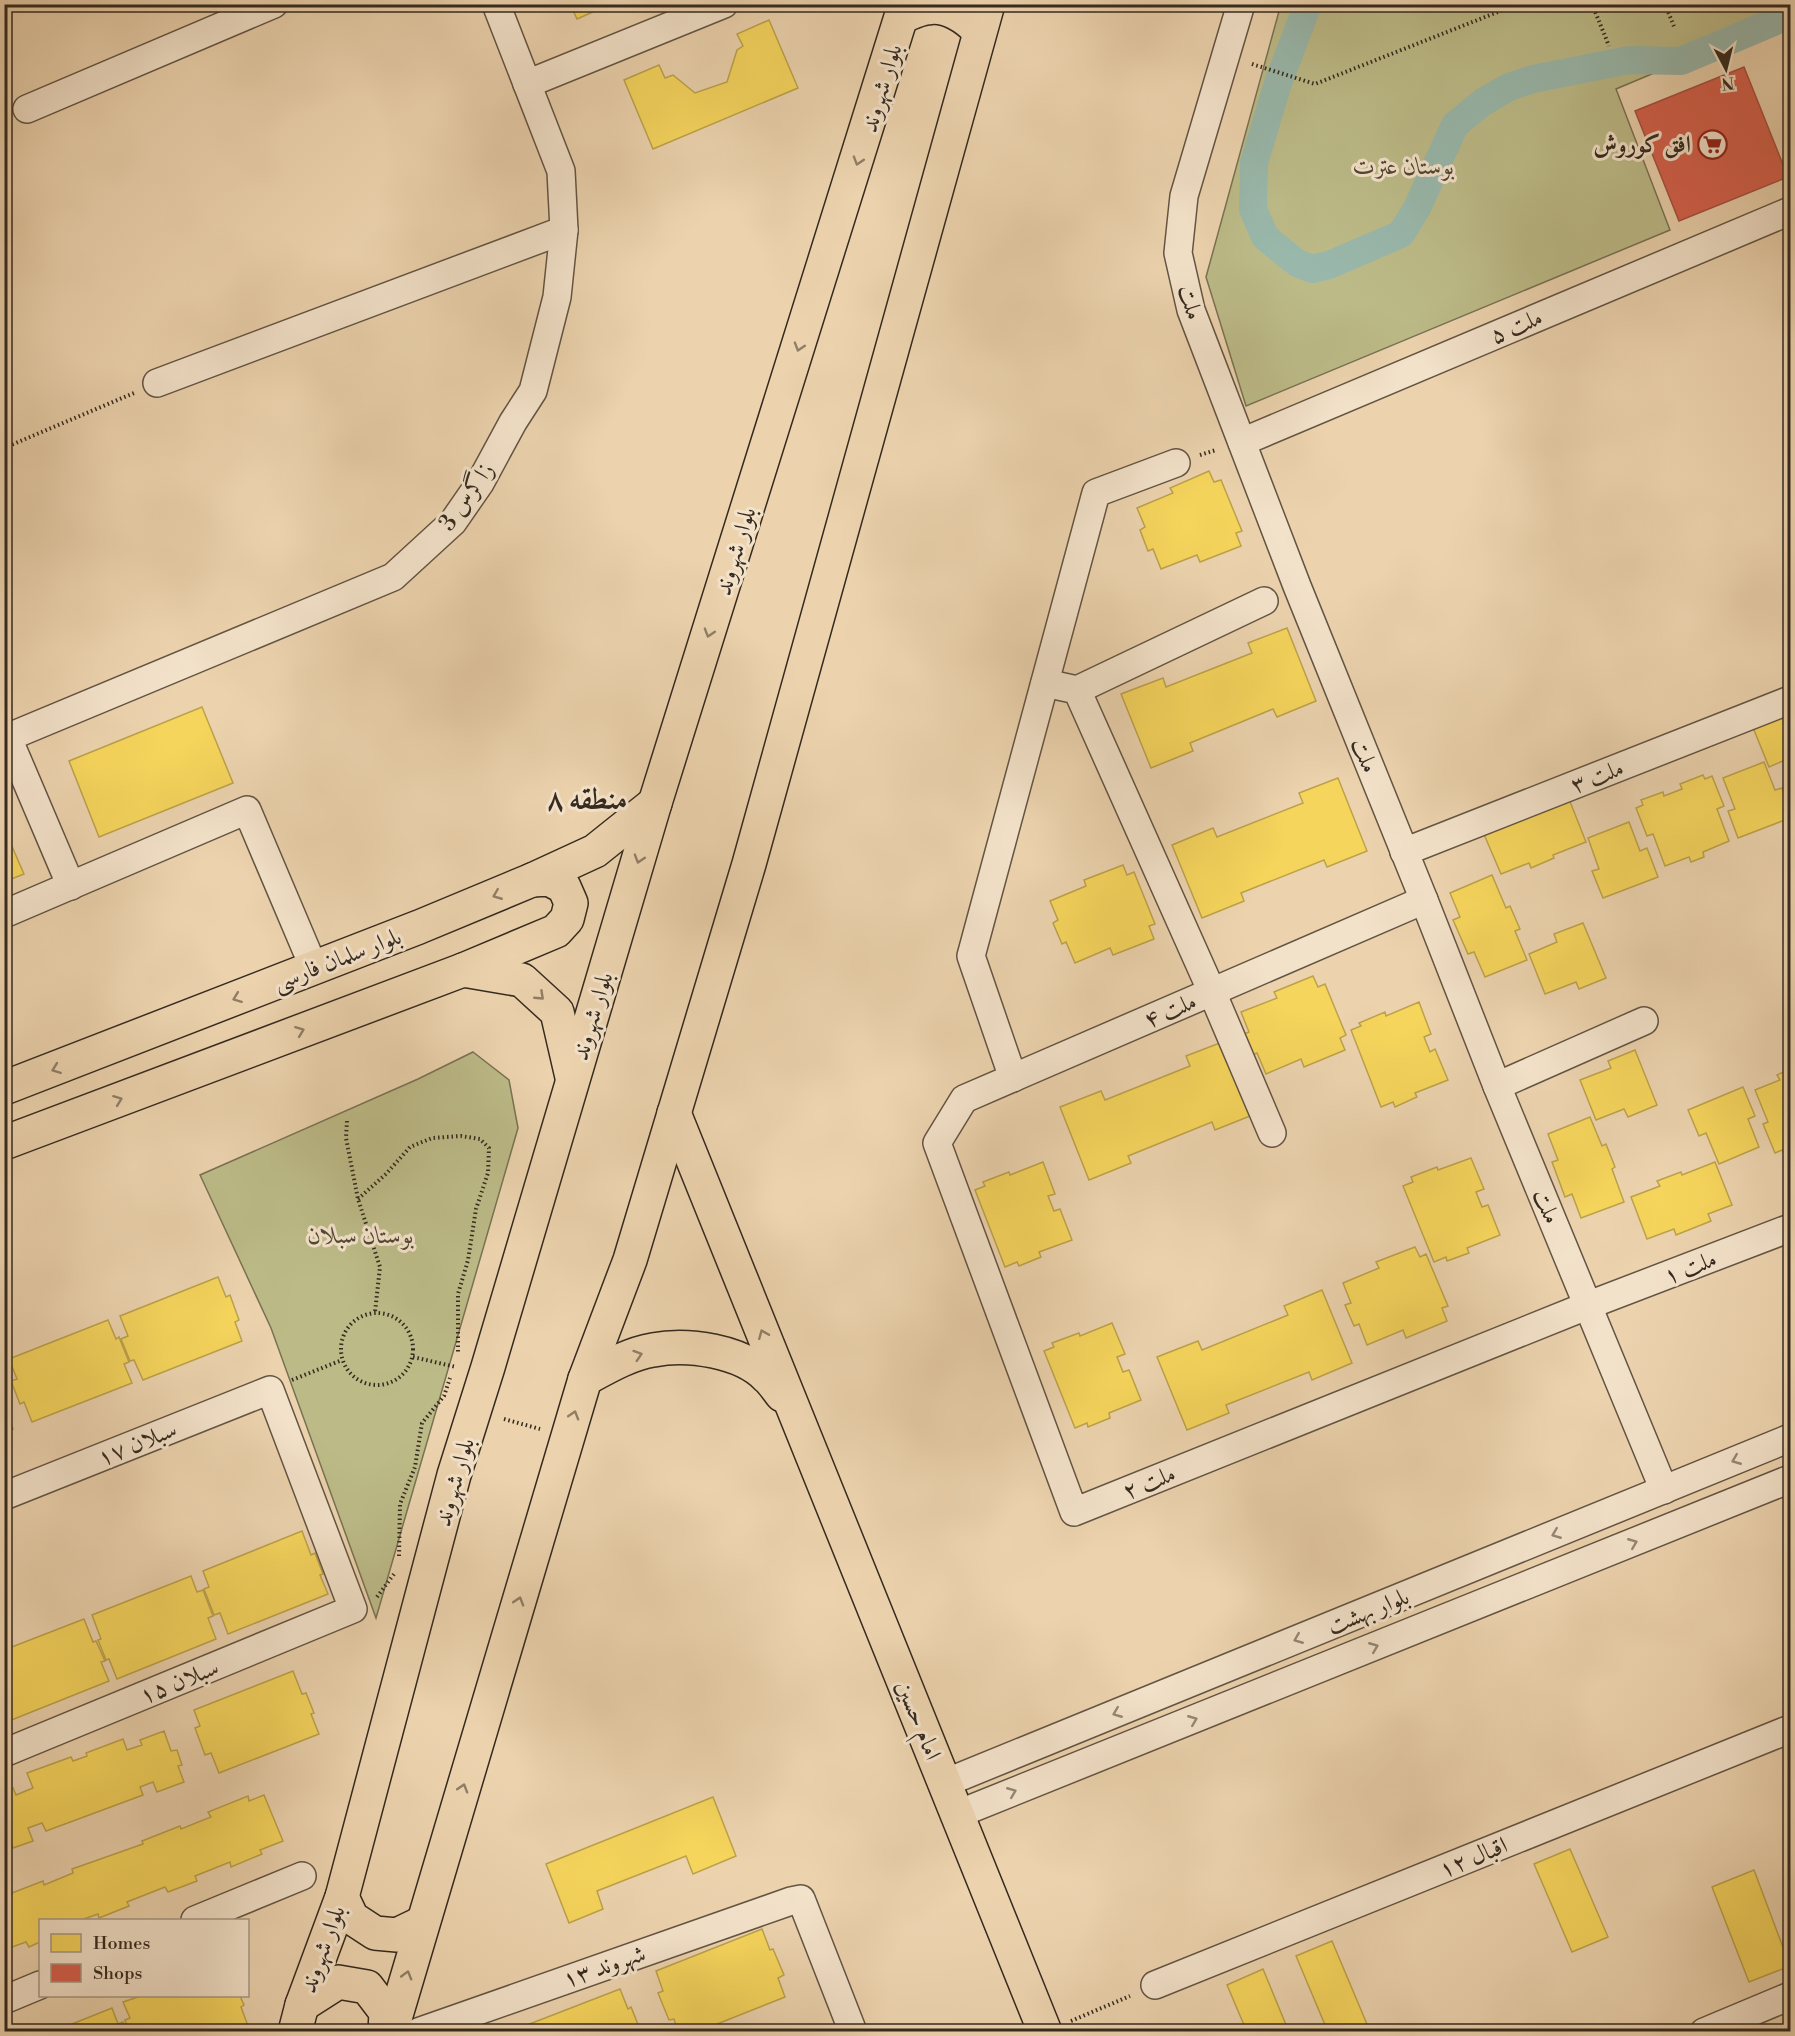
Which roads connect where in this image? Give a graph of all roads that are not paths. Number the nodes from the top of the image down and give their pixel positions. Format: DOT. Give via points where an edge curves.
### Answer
graph roads {
  1 [pos="274,4"];
  2 [pos="496,4"];
  3 [pos="724,4"];
  4 [pos="1241,4"];
  5 [pos="904,10"];
  6 [pos="984,18"];
  7 [pos="527,84"];
  8 [pos="27,109"];
  9 [pos="1791,211"];
  10 [pos="564,230"];
  11 [pos="157,383"];
  12 [pos="1242,442"];
  13 [pos="1176,463"];
  14 [pos="1264,601"];
  15 [pos="1045,683"];
  16 [pos="1077,690"];
  17 [pos="1791,700"];
  18 [pos="6,739"];
  19 [pos="655,803"];
  20 [pos="1404,852"];
  21 [pos="532,880"];
  22 [pos="71,885"];
  23 [pos="1424,900"];
  24 [pos="4,914"];
  25 [pos="314,968"];
  26 [pos="463,970"];
  27 [pos="1212,992"];
  28 [pos="1644,1022"];
  29 [pos="1013,1078"];
  30 [pos="573,1079"];
  31 [pos="1497,1086"];
  32 [pos="4,1088"];
  33 [pos="674,1113"];
  34 [pos="1272,1133"];
  35 [pos="4,1143"];
  36 [pos="937,1143"];
  37 [pos="1791,1228"];
  38 [pos="1588,1305"];
  39 [pos="585,1379"];
  40 [pos="792,1408"];
  41 [pos="1791,1438"];
  42 [pos="1791,1479"];
  43 [pos="1664,1490"];
  44 [pos="4,1496"];
  45 [pos="353,1609"];
  46 [pos="1791,1729"];
  47 [pos="4,1753"];
  48 [pos="945,1783"];
  49 [pos="958,1814"];
  50 [pos="302,1876"];
  51 [pos="342,1897"];
  52 [pos="197,1919"];
  53 [pos="422,1923"];
  54 [pos="39,1985"];
  55 [pos="1155,1985"];
  56 [pos="1791,1996"];
  57 [pos="4,2000"];
  58 [pos="298,2018"];
  59 [pos="1056,2027"];
  60 [pos="385,2031"];
  61 [pos="391,2031"];
  62 [pos="418,2031"];
  63 [pos="853,2031"];
  64 [pos="1704,2031"];
  1 -- 8 [label="street"];
  2 -- 7 [label="street, زاگرس 3"];
  3 -- 7 [label="street"];
  4 -- 12 [label="street, ملت" via="1184,196 1178,253 1191,310"];
  5 -- 6 [label="main road" via="929,7 946,9 968,19"];
  5 -- 19 [label="main road, بلوار شهروند, one-way"];
  6 -- 33 [label="main road" via="749,864"];
  7 -- 10 [label="street, زاگرس 3" via="561,171"];
  9 -- 12 [label="street, ملت ۵"];
  10 -- 11 [label="street"];
  10 -- 18 [label="street, زاگرس 3" via="557,297 533,391 453,522 402,570 393,578"];
  12 -- 20 [label="street, ملت"];
  13 -- 15 [label="street" via="1096,493"];
  14 -- 16 [label="street"];
  15 -- 16 [label="street"];
  15 -- 29 [label="street" via="971,956"];
  16 -- 27 [label="street"];
  17 -- 20 [label="street, ملت ۳"];
  18 -- 22 [label="street"];
  19 -- 21 [label="main road, بلوار سلمان فارسی" via="595,850"];
  19 -- 30 [label="main road, بلوار شهروند, one-way"];
  20 -- 23 [label="street, ملت"];
  21 -- 25 [label="main road, بلوار سلمان فارسی, one-way"];
  21 -- 26 [label="main road" via="549,879 564,887 571,903 567,919 556,931"];
  22 -- 24 [label="street"];
  22 -- 25 [label="street" via="247,810"];
  23 -- 27 [label="street, ملت ۴"];
  23 -- 31 [label="street, ملت"];
  25 -- 32 [label="main road, بلوار سلمان فارسی, one-way"];
  26 -- 30 [label="main road, one-way" via="522,980 557,1012"];
  35 -- 26 [label="main road, one-way"];
  27 -- 29 [label="street, ملت ۴"];
  27 -- 34 [label="street"];
  28 -- 31 [label="street"];
  29 -- 36 [label="street, ملت ۴" via="964,1099"];
  30 -- 51 [label="main road, بلوار شهروند" via="454,1475"];
  31 -- 38 [label="street, ملت"];
  33 -- 39 [label="main road" via="630,1260"];
  40 -- 33 [label="main road, امام حسین, one-way"];
  36 -- 38 [label="street, ملت ۲" via="1074,1512"];
  37 -- 38 [label="street, ملت ۱"];
  38 -- 43 [label="street, ملت"];
  39 -- 40 [label="main road, one-way" via="619,1361 654,1350 694,1348 732,1355 766,1376"];
  53 -- 39 [label="main road, one-way"];
  40 -- 48 [label="main road, امام حسین"];
  41 -- 43 [label="street, بلوار بهشت, one-way"];
  49 -- 42 [label="street, بلوار بهشت, one-way"];
  43 -- 48 [label="street, بلوار بهشت, one-way"];
  44 -- 45 [label="street, سبلان ۱۷" via="270,1390"];
  45 -- 47 [label="street, سبلان ۱۵"];
  46 -- 55 [label="street, اقبال ۱۲"];
  48 -- 49 [label="main road, امام حسین"];
  49 -- 59 [label="main road, امام حسین"];
  50 -- 52 [label="street"];
  51 -- 53 [label="main road" via="351,1918 375,1933 397,1935"];
  51 -- 58 [label="main road, بلوار شهروند"];
  61 -- 53 [label="main road, one-way"];
  54 -- 57 [label="street"];
  56 -- 64 [label="street"];
  58 -- 60 [label="main road" via="338,1982 367,1987 386,2012"];
  62 -- 63 [label="street, شهروند ۱۳" via="801,1899"];
}
